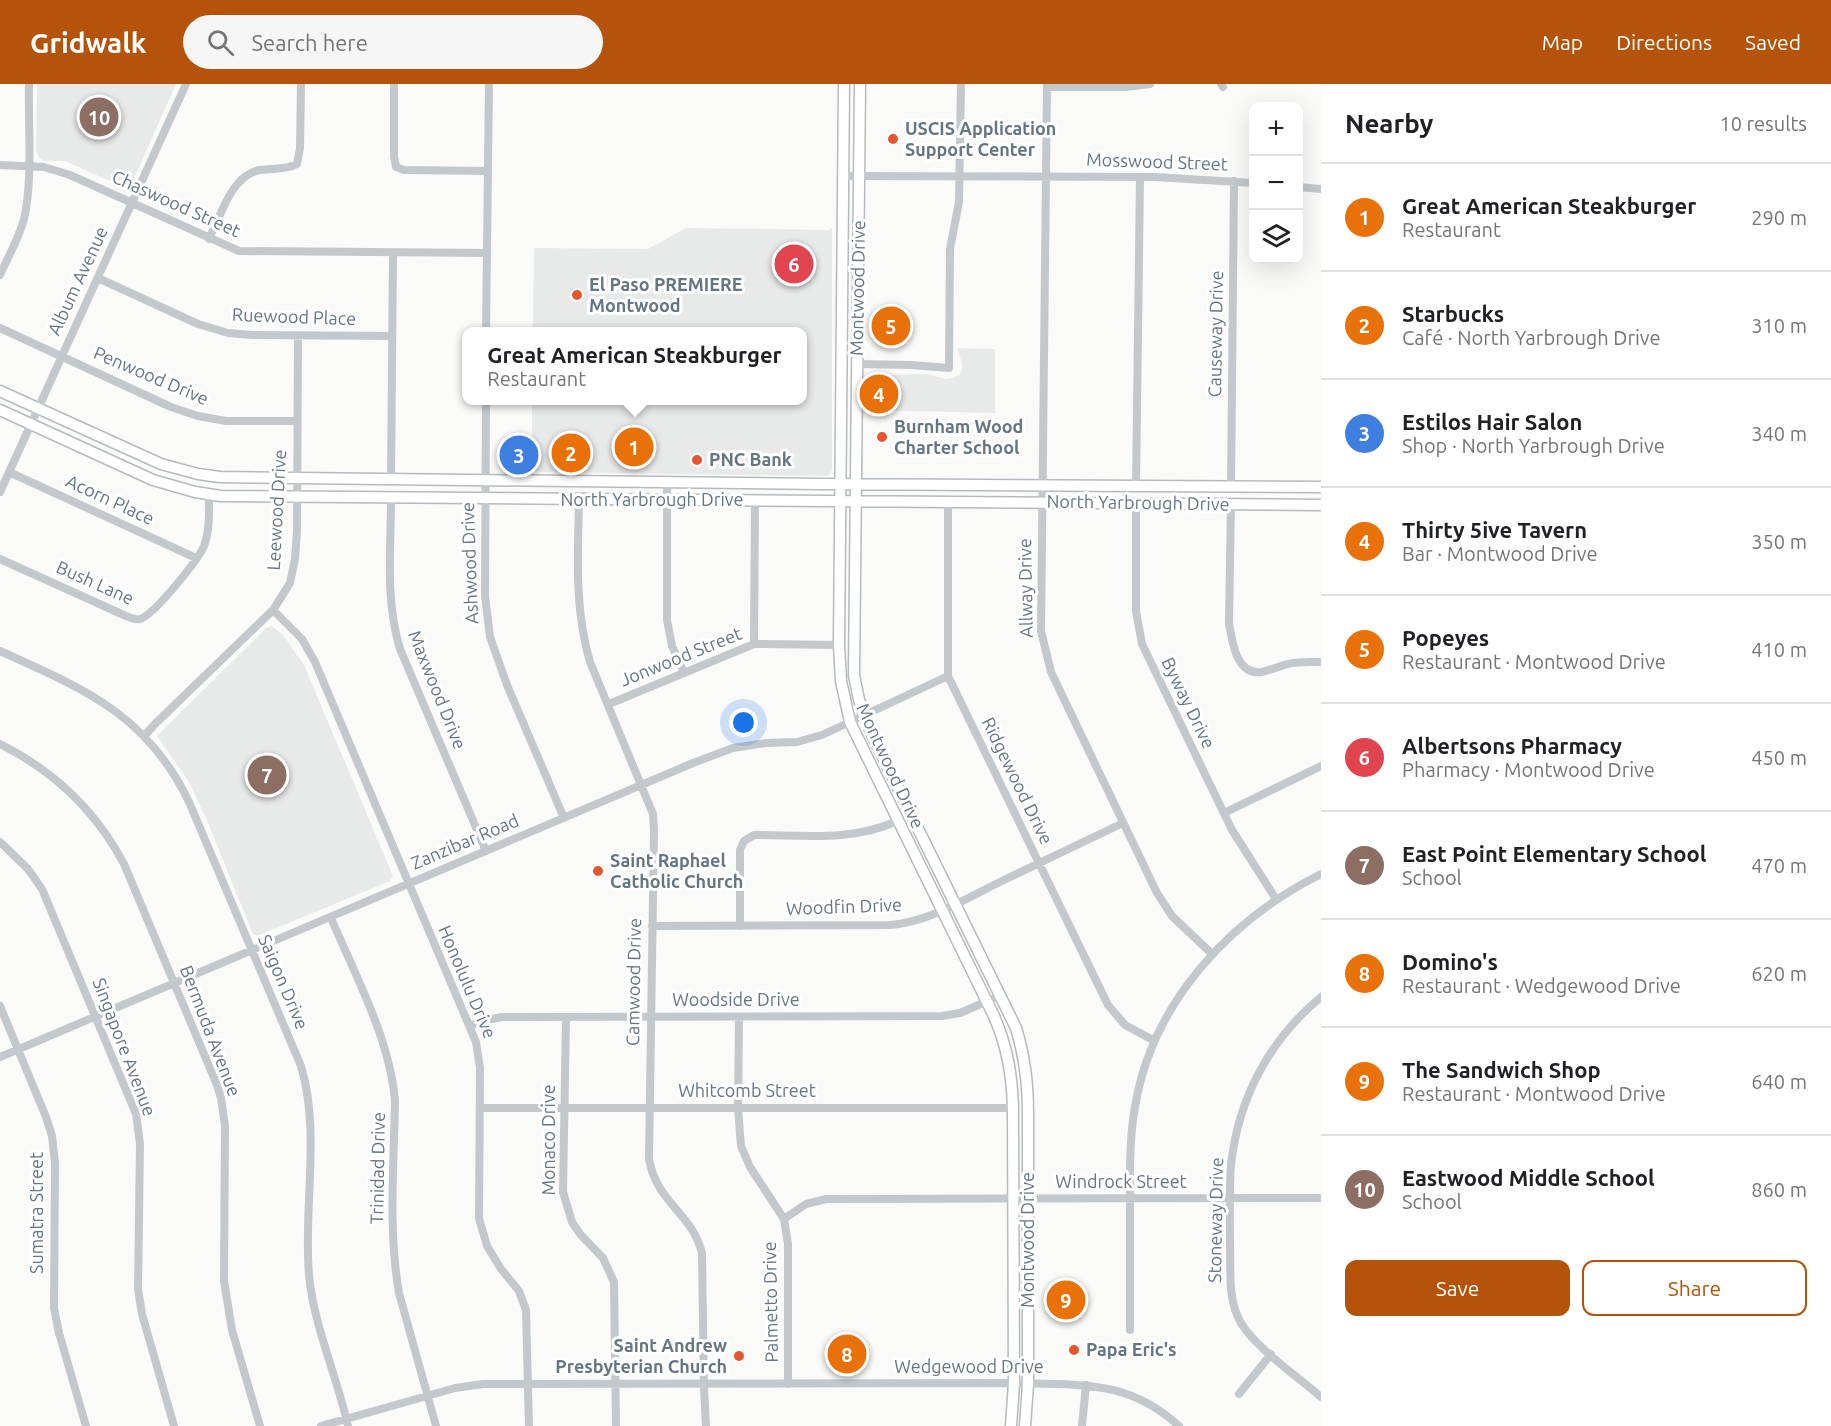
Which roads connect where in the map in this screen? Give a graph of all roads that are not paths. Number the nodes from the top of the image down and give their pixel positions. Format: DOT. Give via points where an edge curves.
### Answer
graph roads {
  1 [pos="29,84"];
  2 [pos="186,84"];
  3 [pos="301,84"];
  4 [pos="394,84"];
  5 [pos="489,84"];
  6 [pos="844,84"];
  7 [pos="860,84"];
  8 [pos="961,84"];
  9 [pos="1149,84"];
  10 [pos="1047,86"];
  11 [pos="0,165"];
  12 [pos="28,165"];
  13 [pos="488,171"];
  14 [pos="960,175"];
  15 [pos="843,176"];
  16 [pos="860,176"];
  17 [pos="1045,176"];
  18 [pos="1140,178"];
  19 [pos="1234,181"];
  20 [pos="1249,182"];
  21 [pos="1303,187"];
  22 [pos="1321,189"];
  23 [pos="132,203"];
  24 [pos="209,239"];
  25 [pos="393,253"];
  26 [pos="487,253"];
  27 [pos="0,275"];
  28 [pos="98,278"];
  29 [pos="486,327"];
  30 [pos="0,328"];
  31 [pos="298,336"];
  32 [pos="392,336"];
  33 [pos="62,356"];
  34 [pos="857,364"];
  35 [pos="0,391"];
  36 [pos="486,405"];
  37 [pos="39,408"];
  38 [pos="0,410"];
  39 [pos="297,421"];
  40 [pos="32,424"];
  41 [pos="9,472"];
  42 [pos="297,478"];
  43 [pos="391,480"];
  44 [pos="485,481"];
  45 [pos="667,482"];
  46 [pos="856,484"];
  47 [pos="842,485"];
  48 [pos="1042,486"];
  49 [pos="1136,486"];
  50 [pos="1231,487"];
  51 [pos="1321,487"];
  52 [pos="0,492"];
  53 [pos="209,495"];
  54 [pos="297,497"];
  55 [pos="391,498"];
  56 [pos="484,498"];
  57 [pos="579,499"];
  58 [pos="667,500"];
  59 [pos="755,500"];
  60 [pos="841,501"];
  61 [pos="856,501"];
  62 [pos="948,502"];
  63 [pos="1042,502"];
  64 [pos="1136,504"];
  65 [pos="1231,504"];
  66 [pos="1321,505"];
  67 [pos="196,558"];
  68 [pos="0,559"];
  69 [pos="273,610"];
  70 [pos="754,644"];
  71 [pos="839,645"];
  72 [pos="0,651"];
  73 [pos="1321,662"];
  74 [pos="684,673"];
  75 [pos="948,676"];
  76 [pos="609,704"];
  77 [pos="864,716"];
  78 [pos="850,722"];
  79 [pos="145,735"];
  80 [pos="0,744"];
  81 [pos="1321,766"];
  82 [pos="641,784"];
  83 [pos="1224,813"];
  84 [pos="564,818"];
  85 [pos="897,820"];
  86 [pos="1123,823"];
  87 [pos="0,843"];
  88 [pos="486,851"];
  89 [pos="1039,864"];
  90 [pos="1321,874"];
  91 [pos="408,884"];
  92 [pos="1276,899"];
  93 [pos="956,905"];
  94 [pos="942,911"];
  95 [pos="330,918"];
  96 [pos="652,926"];
  97 [pos="740,926"];
  98 [pos="252,950"];
  99 [pos="1212,954"];
  100 [pos="175,983"];
  101 [pos="999,996"];
  102 [pos="1321,998"];
  103 [pos="986,1002"];
  104 [pos="0,1006"];
  105 [pos="96,1016"];
  106 [pos="650,1016"];
  107 [pos="739,1017"];
  108 [pos="566,1018"];
  109 [pos="470,1026"];
  110 [pos="1153,1040"];
  111 [pos="18,1049"];
  112 [pos="0,1057"];
  113 [pos="480,1108"];
  114 [pos="565,1108"];
  115 [pos="649,1108"];
  116 [pos="738,1108"];
  117 [pos="1012,1108"];
  118 [pos="1230,1198"];
  119 [pos="1321,1198"];
  120 [pos="1013,1199"];
  121 [pos="1028,1199"];
  122 [pos="1130,1199"];
  123 [pos="784,1219"];
  124 [pos="1028,1284"];
  125 [pos="1013,1285"];
  126 [pos="1130,1330"];
  127 [pos="1271,1354"];
  128 [pos="1014,1383"];
  129 [pos="528,1384"];
  130 [pos="616,1384"];
  131 [pos="704,1384"];
  132 [pos="788,1384"];
  133 [pos="1028,1384"];
  134 [pos="1086,1385"];
  135 [pos="1239,1394"];
  136 [pos="428,1396"];
  137 [pos="1321,1397"];
  138 [pos="347,1422"];
  139 [pos="86,1426"];
  140 [pos="174,1426"];
  141 [pos="260,1426"];
  142 [pos="321,1426"];
  143 [pos="436,1426"];
  144 [pos="529,1426"];
  145 [pos="616,1426"];
  146 [pos="706,1426"];
  147 [pos="1011,1426"];
  148 [pos="1025,1426"];
  149 [pos="1082,1426"];
  150 [pos="1179,1426"];
  1 -- 12 [label="street"];
  2 -- 23 [label="street, Album Avenue"];
  3 -- 24 [label="street" via="297,164 252,172 241,179"];
  4 -- 13 [label="street" via="396,167"];
  5 -- 13 [label="street"];
  6 -- 15 [label="main road, Montwood Drive"];
  7 -- 16 [label="main road, Montwood Drive"];
  8 -- 14 [label="street"];
  9 -- 10 [label="street"];
  10 -- 17 [label="street, Allway Drive"];
  11 -- 12 [label="street, Chaswood Street"];
  12 -- 23 [label="street, Chaswood Street" via="70,174"];
  12 -- 27 [label="street" via="23,222"];
  13 -- 26 [label="street"];
  14 -- 16 [label="street, Mosswood Street"];
  14 -- 17 [label="street, Mosswood Street"];
  14 -- 34 [label="street" via="950,249 949,368"];
  15 -- 16 [label="street, Mosswood Street"];
  15 -- 47 [label="main road, Montwood Drive"];
  16 -- 34 [label="main road, Montwood Drive"];
  17 -- 18 [label="street, Mosswood Street"];
  17 -- 48 [label="street, Allway Drive"];
  18 -- 19 [label="street, Mosswood Street"];
  18 -- 49 [label="street"];
  19 -- 20 [label="street, Mosswood Street"];
  19 -- 50 [label="street, Causeway Drive"];
  21 -- 22 [label="street"];
  23 -- 24 [label="street, Chaswood Street"];
  23 -- 28 [label="street, Album Avenue"];
  24 -- 25 [label="street, Chaswood Street" via="249,252"];
  25 -- 26 [label="street, Chaswood Street"];
  25 -- 32 [label="street"];
  26 -- 29 [label="street"];
  28 -- 31 [label="street, Ruewood Place" via="212,329 242,335"];
  28 -- 33 [label="street, Album Avenue"];
  30 -- 33 [label="street, Penwood Drive"];
  31 -- 32 [label="street, Ruewood Place"];
  31 -- 39 [label="street, Leewood Drive"];
  32 -- 43 [label="street"];
  33 -- 37 [label="street, Album Avenue"];
  33 -- 39 [label="street, Penwood Drive" via="198,416 226,421"];
  34 -- 46 [label="main road, Montwood Drive"];
  35 -- 37 [label="main road, North Yarbrough Drive"];
  36 -- 44 [label="street, Ashwood Drive"];
  37 -- 40 [label="street, Album Avenue"];
  37 -- 42 [label="main road, North Yarbrough Drive" via="180,470 220,477"];
  38 -- 40 [label="main road, North Yarbrough Drive"];
  39 -- 42 [label="street, Leewood Drive"];
  40 -- 41 [label="street, Album Avenue"];
  40 -- 53 [label="main road, North Yarbrough Drive" via="128,470"];
  41 -- 52 [label="street, Album Avenue"];
  41 -- 67 [label="street, Acorn Place"];
  42 -- 43 [label="main road, North Yarbrough Drive"];
  42 -- 54 [label="street, Leewood Drive"];
  43 -- 44 [label="main road, North Yarbrough Drive"];
  44 -- 45 [label="main road, North Yarbrough Drive"];
  44 -- 56 [label="street, Ashwood Drive"];
  45 -- 47 [label="main road, North Yarbrough Drive"];
  45 -- 58 [label="street"];
  46 -- 47 [label="main road, North Yarbrough Drive"];
  46 -- 48 [label="main road, North Yarbrough Drive"];
  46 -- 61 [label="main road, Montwood Drive"];
  47 -- 60 [label="main road, Montwood Drive"];
  48 -- 49 [label="main road, North Yarbrough Drive"];
  48 -- 63 [label="street, Allway Drive"];
  49 -- 50 [label="main road, North Yarbrough Drive"];
  50 -- 51 [label="main road, North Yarbrough Drive"];
  53 -- 54 [label="main road, North Yarbrough Drive"];
  53 -- 67 [label="street, Bush Lane" via="207,535"];
  54 -- 55 [label="main road, North Yarbrough Drive"];
  54 -- 69 [label="street, Leewood Drive" via="294,568 290,583"];
  55 -- 56 [label="main road, North Yarbrough Drive"];
  55 -- 88 [label="street, Maxwood Drive" via="390,579 395,632"];
  56 -- 57 [label="main road, North Yarbrough Drive"];
  56 -- 84 [label="street, Ashwood Drive" via="485,603 490,637"];
  57 -- 58 [label="main road, North Yarbrough Drive"];
  57 -- 76 [label="street, Camwood Drive" via="580,621 590,662"];
  58 -- 59 [label="main road, North Yarbrough Drive"];
  58 -- 74 [label="street" via="667,620 672,646"];
  59 -- 60 [label="main road, North Yarbrough Drive"];
  59 -- 70 [label="street"];
  60 -- 61 [label="main road, North Yarbrough Drive"];
  60 -- 71 [label="main road, Montwood Drive"];
  61 -- 62 [label="main road, North Yarbrough Drive"];
  61 -- 77 [label="main road, Montwood Drive" via="854,675"];
  62 -- 63 [label="main road, North Yarbrough Drive"];
  62 -- 75 [label="street, Ridgewood Drive"];
  63 -- 64 [label="main road, North Yarbrough Drive"];
  63 -- 86 [label="street, Allway Drive" via="1041,631 1046,658"];
  64 -- 65 [label="main road, North Yarbrough Drive"];
  64 -- 83 [label="street, Byway Drive" via="1135,597 1139,634"];
  65 -- 66 [label="main road, North Yarbrough Drive"];
  65 -- 73 [label="street" via="1229,623 1239,660 1248,670 1257,672 1288,664"];
  67 -- 68 [label="street, Bush Lane" via="160,602 138,619"];
  69 -- 79 [label="street, Leewood Drive"];
  69 -- 91 [label="street, Honolulu Drive" via="303,639 315,662"];
  70 -- 71 [label="street, Jonwood Street"];
  70 -- 74 [label="street, Jonwood Street"];
  71 -- 78 [label="main road, Montwood Drive" via="841,681"];
  72 -- 79 [label="street, Saigon Drive" via="94,696"];
  74 -- 76 [label="street, Jonwood Street"];
  75 -- 77 [label="street, Zanzibar Road"];
  75 -- 89 [label="street, Ridgewood Drive"];
  76 -- 82 [label="street, Camwood Drive"];
  77 -- 78 [label="street, Zanzibar Road"];
  77 -- 93 [label="main road, Montwood Drive"];
  78 -- 82 [label="street, Zanzibar Road" via="806,740 733,748"];
  78 -- 85 [label="main road, Montwood Drive"];
  79 -- 98 [label="street, Saigon Drive" via="182,788"];
  80 -- 100 [label="street, Bermuda Avenue" via="55,778 101,826 124,864"];
  81 -- 83 [label="street"];
  82 -- 84 [label="street, Zanzibar Road"];
  82 -- 96 [label="street, Camwood Drive" via="654,821"];
  83 -- 92 [label="street, Byway Drive" via="1238,842"];
  84 -- 88 [label="street, Zanzibar Road"];
  85 -- 94 [label="main road, Montwood Drive"];
  85 -- 97 [label="street" via="861,834 754,835 746,839 740,850"];
  86 -- 89 [label="street, Woodfin Drive"];
  86 -- 99 [label="street, Allway Drive" via="1164,904"];
  87 -- 105 [label="street, Singapore Avenue" via="28,869 42,889"];
  88 -- 91 [label="street, Zanzibar Road"];
  89 -- 93 [label="street, Woodfin Drive"];
  89 -- 110 [label="street, Ridgewood Drive" via="1108,1005 1125,1025"];
  90 -- 92 [label="street"];
  91 -- 95 [label="street, Zanzibar Road"];
  91 -- 109 [label="street, Honolulu Drive"];
  92 -- 99 [label="street" via="1242,924"];
  93 -- 94 [label="street, Woodfin Drive"];
  93 -- 101 [label="main road, Montwood Drive"];
  94 -- 97 [label="street, Woodfin Drive" via="890,925"];
  94 -- 103 [label="main road, Montwood Drive"];
  95 -- 98 [label="street, Zanzibar Road"];
  95 -- 136 [label="street, Trinidad Drive" via="385,1046 393,1078 395,1272"];
  96 -- 97 [label="street, Woodfin Drive"];
  96 -- 106 [label="street, Camwood Drive"];
  98 -- 100 [label="street, Zanzibar Road"];
  98 -- 138 [label="street, Saigon Drive" via="306,1083 310,1115 309,1276 316,1316"];
  99 -- 110 [label="street"];
  100 -- 105 [label="street, Zanzibar Road"];
  100 -- 141 [label="street, Bermuda Avenue" via="223,1109 224,1281 232,1330"];
  101 -- 103 [label="street, Woodside Drive"];
  101 -- 121 [label="main road, Montwood Drive" via="1016,1028 1028,1081"];
  102 -- 118 [label="street, Stoneway Drive" via="1284,1034 1251,1088 1233,1146"];
  103 -- 107 [label="street, Woodside Drive" via="942,1016"];
  103 -- 117 [label="main road, Montwood Drive" via="1007,1050"];
  104 -- 111 [label="street, Sumatra Street"];
  105 -- 111 [label="street, Zanzibar Road"];
  105 -- 140 [label="street, Singapore Avenue" via="138,1125 141,1307"];
  106 -- 107 [label="street, Woodside Drive"];
  106 -- 108 [label="street, Woodside Drive"];
  106 -- 115 [label="street, Camwood Drive"];
  107 -- 116 [label="street, Palmetto Drive"];
  108 -- 109 [label="street, Woodside Drive" via="501,1017"];
  108 -- 114 [label="street, Monaco Drive"];
  109 -- 113 [label="street, Honolulu Drive" via="479,1055"];
  110 -- 122 [label="street" via="1134,1107"];
  111 -- 112 [label="street, Zanzibar Road"];
  111 -- 139 [label="street, Sumatra Street" via="52,1136 54,1308"];
  113 -- 114 [label="street, Whitcomb Street"];
  113 -- 129 [label="street, Honolulu Drive" via="479,1218 487,1246 519,1291 526,1310"];
  114 -- 115 [label="street, Whitcomb Street"];
  114 -- 130 [label="street, Monaco Drive" via="564,1201 572,1222 603,1258 614,1282"];
  115 -- 116 [label="street, Whitcomb Street"];
  115 -- 131 [label="street, Camwood Drive" via="651,1172 661,1193 692,1228 702,1253"];
  116 -- 117 [label="street, Whitcomb Street"];
  116 -- 123 [label="street, Palmetto Drive" via="744,1157"];
  117 -- 120 [label="main road, Montwood Drive"];
  118 -- 119 [label="street, Windrock Street"];
  118 -- 122 [label="street, Windrock Street"];
  118 -- 127 [label="street, Stoneway Drive" via="1233,1303 1245,1329"];
  120 -- 121 [label="street, Windrock Street"];
  120 -- 123 [label="street, Windrock Street" via="826,1199 806,1204"];
  120 -- 125 [label="main road, Montwood Drive"];
  121 -- 122 [label="street, Windrock Street"];
  121 -- 124 [label="main road, Montwood Drive"];
  122 -- 126 [label="street"];
  123 -- 132 [label="street, Palmetto Drive" via="788,1244"];
  124 -- 125 [label="main road"];
  124 -- 133 [label="main road, Montwood Drive"];
  125 -- 128 [label="main road, Montwood Drive"];
  127 -- 135 [label="street"];
  127 -- 137 [label="street, Stoneway Drive"];
  128 -- 132 [label="street, Wedgewood Drive"];
  128 -- 133 [label="street, Wedgewood Drive"];
  128 -- 147 [label="main road, Montwood Drive"];
  129 -- 130 [label="street, Wedgewood Drive"];
  129 -- 136 [label="street, Wedgewood Drive" via="466,1386"];
  129 -- 144 [label="street, Honolulu Drive"];
  130 -- 131 [label="street, Wedgewood Drive"];
  130 -- 145 [label="street, Monaco Drive"];
  131 -- 132 [label="street, Wedgewood Drive"];
  131 -- 146 [label="street, Camwood Drive"];
  133 -- 134 [label="street, Wedgewood Drive"];
  133 -- 148 [label="main road, Montwood Drive"];
  134 -- 149 [label="street"];
  134 -- 150 [label="street, Wedgewood Drive" via="1143,1401"];
  136 -- 138 [label="street, Wedgewood Drive"];
  136 -- 143 [label="street, Trinidad Drive"];
  138 -- 142 [label="street, Wedgewood Drive"];
}
